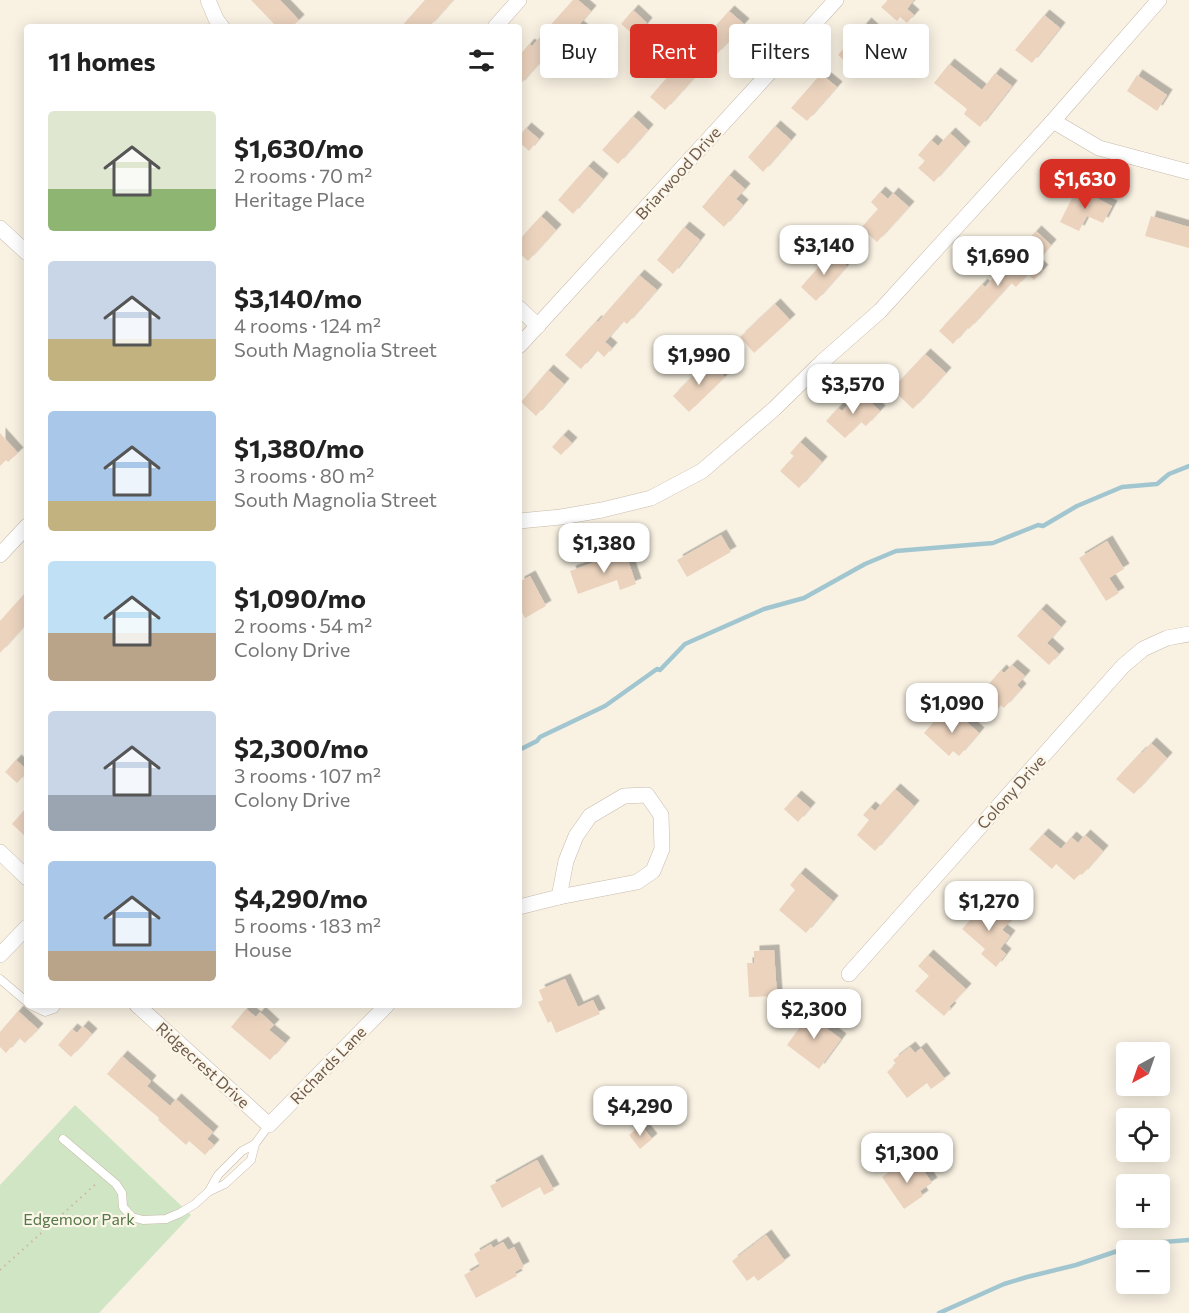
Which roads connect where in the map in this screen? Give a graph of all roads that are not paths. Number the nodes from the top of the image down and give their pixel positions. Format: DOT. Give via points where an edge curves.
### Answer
graph roads {
  1 [pos="208,0"];
  2 [pos="519,0"];
  3 [pos="836,0"];
  4 [pos="1159,0"];
  5 [pos="220,24"];
  6 [pos="498,24"];
  7 [pos="1053,121"];
  8 [pos="1189,172"];
  9 [pos="0,228"];
  10 [pos="24,251"];
  11 [pos="522,311"];
  12 [pos="538,326"];
  13 [pos="522,343"];
  14 [pos="522,521"];
  15 [pos="24,529"];
  16 [pos="0,555"];
  17 [pos="1189,634"];
  18 [pos="0,852"];
  19 [pos="24,875"];
  20 [pos="559,897"];
  21 [pos="522,906"];
  22 [pos="24,930"];
  23 [pos="0,955"];
  24 [pos="849,974"];
  25 [pos="0,979"];
  26 [pos="24,1000"];
  27 [pos="37,1008"];
  28 [pos="55,1008"];
  29 [pos="140,1008"];
  30 [pos="384,1008"];
  31 [pos="269,1125"];
  32 [pos="63,1139"];
  33 [pos="255,1144"];
  34 [pos="208,1192"];
  1 -- 5 [label="street"];
  2 -- 6 [label="street"];
  3 -- 12 [label="street, Briarwood Drive"];
  4 -- 7 [label="street"];
  7 -- 8 [label="street" via="1099,148"];
  7 -- 14 [label="street" via="880,311 702,471 651,498 592,512"];
  9 -- 10 [label="street"];
  11 -- 12 [label="street"];
  12 -- 13 [label="street, Briarwood Drive"];
  15 -- 16 [label="street"];
  17 -- 24 [label="street, Colony Drive" via="1143,648 1123,666"];
  18 -- 19 [label="street"];
  20 -- 20 [label="street" via="566,861 590,816 624,796 647,795 661,815 662,849 653,871 637,882"];
  20 -- 21 [label="street"];
  22 -- 23 [label="street"];
  25 -- 26 [label="lane"];
  27 -- 28 [label="lane" via="45,1012"];
  29 -- 31 [label="street, Ridgecrest Drive"];
  30 -- 31 [label="street, Richards Lane"];
  31 -- 33 [label="lane"];
  32 -- 34 [label="lane" via="116,1184 122,1193 123,1207 132,1217 143,1221 166,1219 180,1214"];
  33 -- 34 [label="lane" via="218,1174"];
  33 -- 34 [label="lane" via="251,1160 225,1184"];
}
